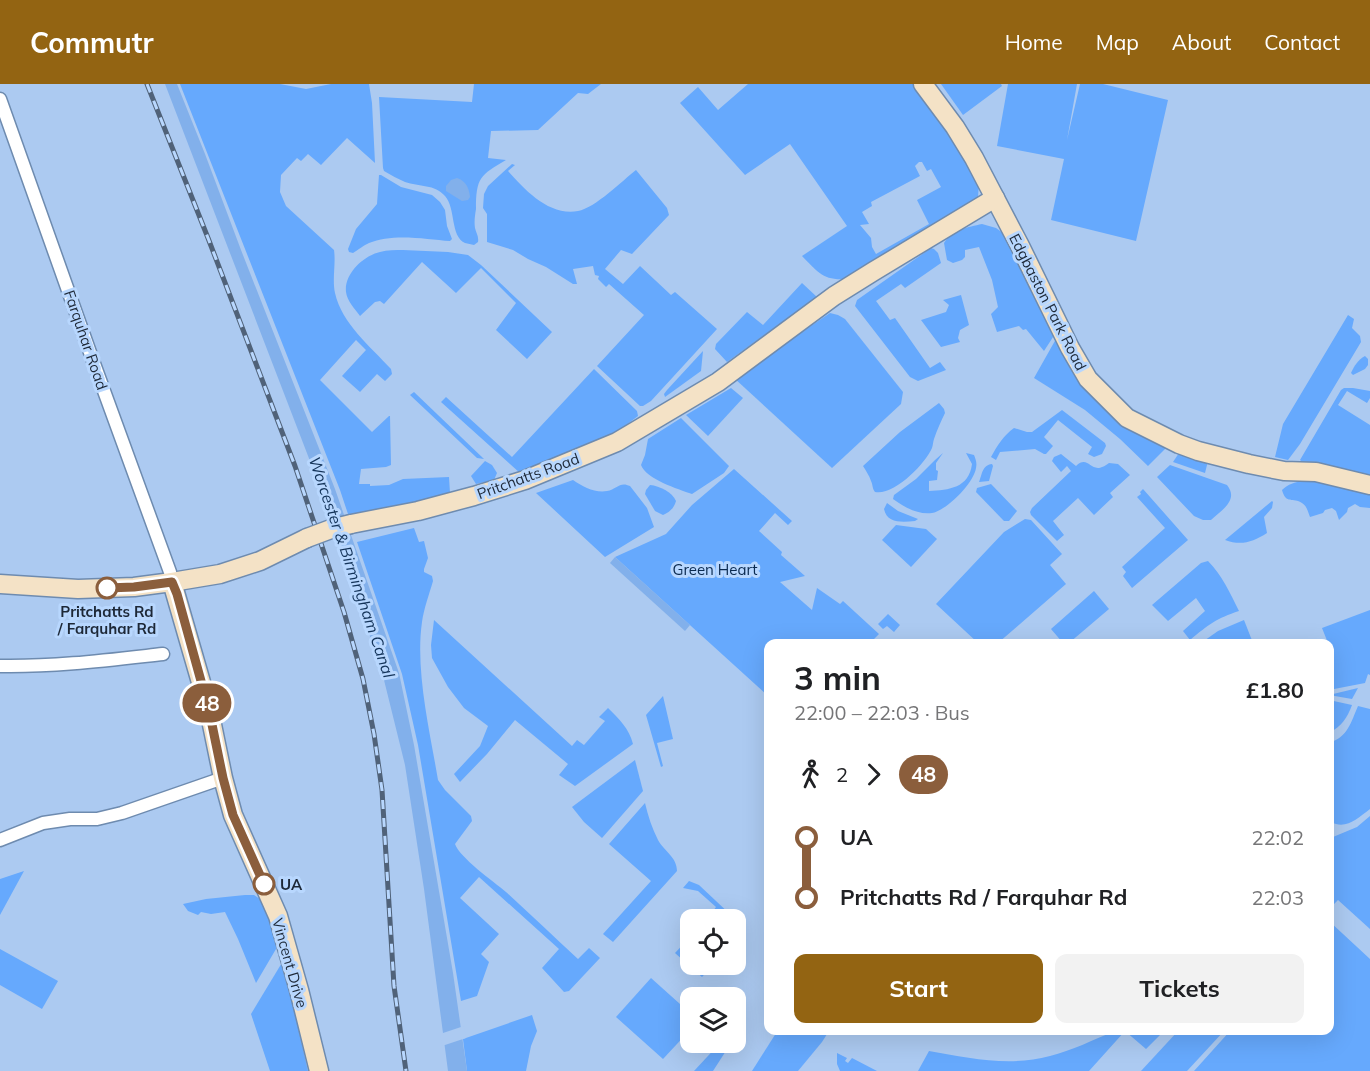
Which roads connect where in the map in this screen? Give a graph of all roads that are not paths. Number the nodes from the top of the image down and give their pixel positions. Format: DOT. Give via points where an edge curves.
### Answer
graph roads {
  1 [pos="923,84"];
  2 [pos="0,99"];
  3 [pos="995,198"];
  4 [pos="1370,485"];
  5 [pos="172,582"];
  6 [pos="0,584"];
  7 [pos="163,654"];
  8 [pos="0,666"];
  9 [pos="223,778"];
  10 [pos="0,840"];
  11 [pos="319,1071"];
  1 -- 3 [label="street, Edgbaston Park Road" via="955,127"];
  2 -- 5 [label="street, Farquhar Road"];
  3 -- 4 [label="street, Edgbaston Park Road" via="1088,379 1127,418 1198,451"];
  3 -- 5 [label="street, Pritchatts Road, bridge" via="834,296 718,382 617,442 525,480 418,511 330,529 260,561 220,574"];
  5 -- 6 [label="street, Pritchatts Road" via="78,589"];
  5 -- 9 [label="street, Vincent Drive" via="209,710"];
  7 -- 8 [label="street"];
  9 -- 10 [label="street" via="122,813 43,823"];
  9 -- 11 [label="street, Vincent Drive" via="235,821 278,916"];
}
